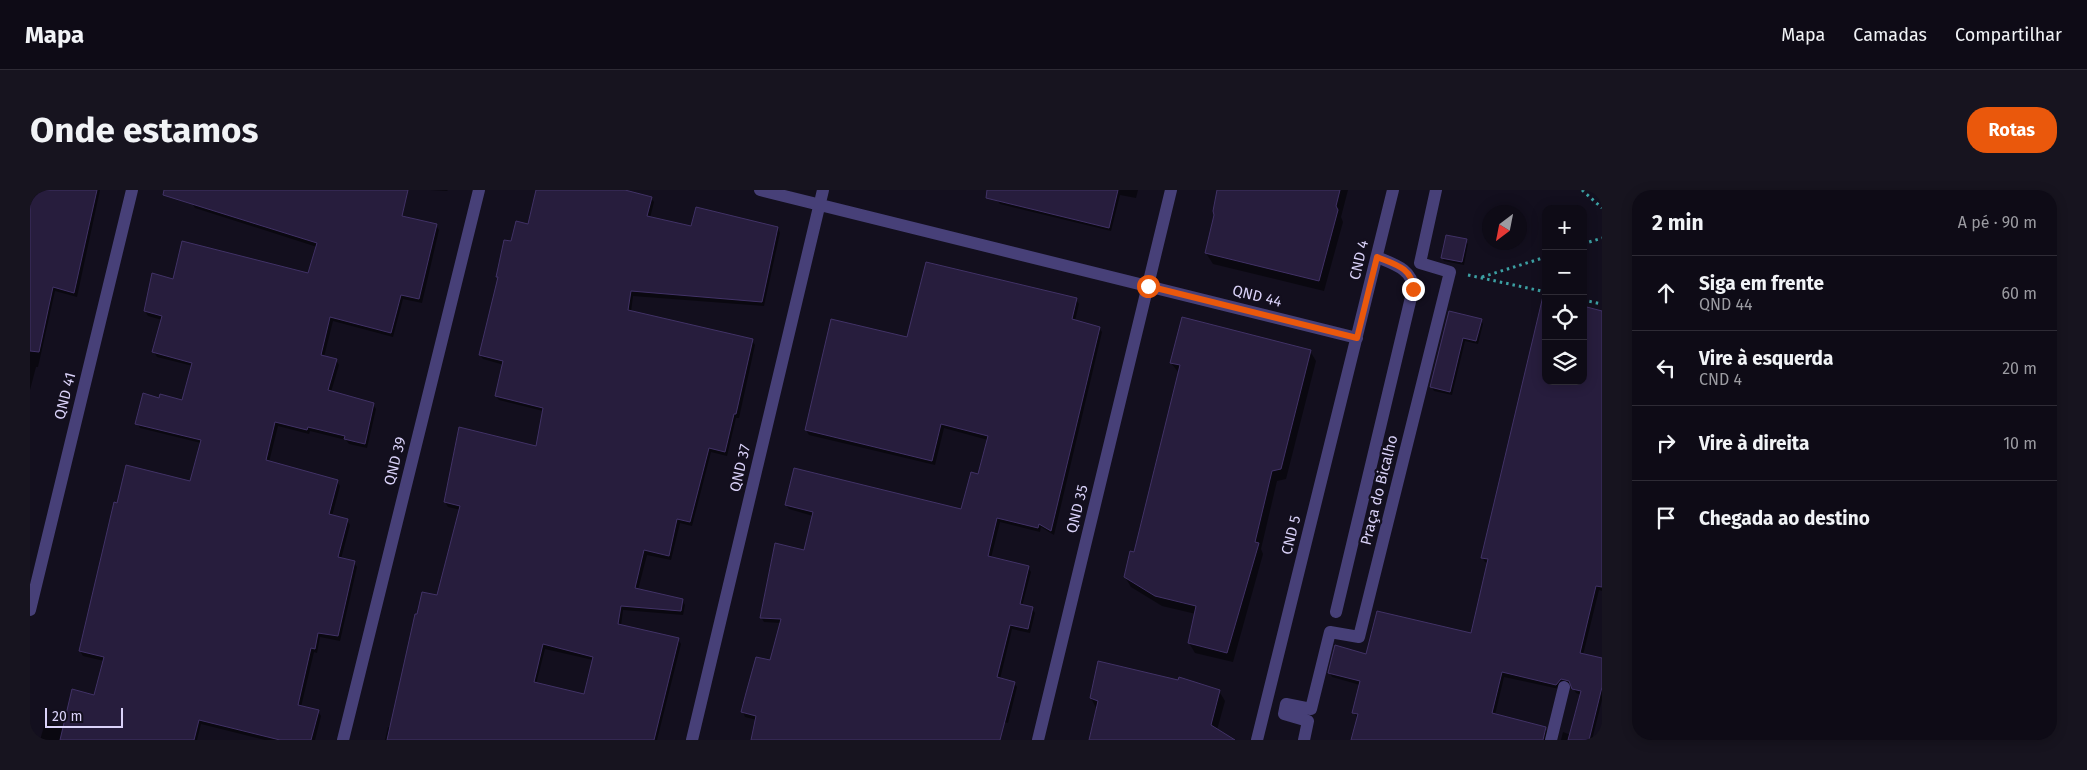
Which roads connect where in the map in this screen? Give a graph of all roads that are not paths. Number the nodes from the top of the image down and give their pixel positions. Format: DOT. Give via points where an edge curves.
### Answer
graph roads {
  1 [pos="132,190"];
  2 [pos="479,190"];
  3 [pos="760,190"];
  4 [pos="823,190"];
  5 [pos="1171,190"];
  6 [pos="1393,190"];
  7 [pos="1436,190"];
  8 [pos="819,204"];
  9 [pos="1377,257"];
  10 [pos="1148,286"];
  11 [pos="1357,338"];
  12 [pos="30,610"];
  13 [pos="1336,612"];
  14 [pos="1564,687"];
  15 [pos="343,740"];
  16 [pos="692,740"];
  17 [pos="1038,740"];
  18 [pos="1257,740"];
  19 [pos="1304,740"];
  20 [pos="1550,740"];
  1 -- 12 [label="street, QND 41"];
  2 -- 15 [label="street, QND 39"];
  3 -- 8 [label="street, QND 44"];
  4 -- 8 [label="street, QND 37"];
  5 -- 10 [label="street, QND 35"];
  6 -- 9 [label="street, CND 4"];
  7 -- 19 [label="street, Praça do Bicalho" via="1420,263 1450,272 1359,637 1330,632 1311,709 1286,704 1284,714 1308,721"];
  8 -- 10 [label="street, QND 44"];
  8 -- 16 [label="street, QND 37"];
  9 -- 11 [label="street, CND 4"];
  9 -- 13 [label="street" via="1409,273 1413,289"];
  10 -- 11 [label="street, QND 44"];
  10 -- 17 [label="street, QND 35"];
  11 -- 18 [label="street, CND 5"];
  14 -- 20 [label="street"];
}
